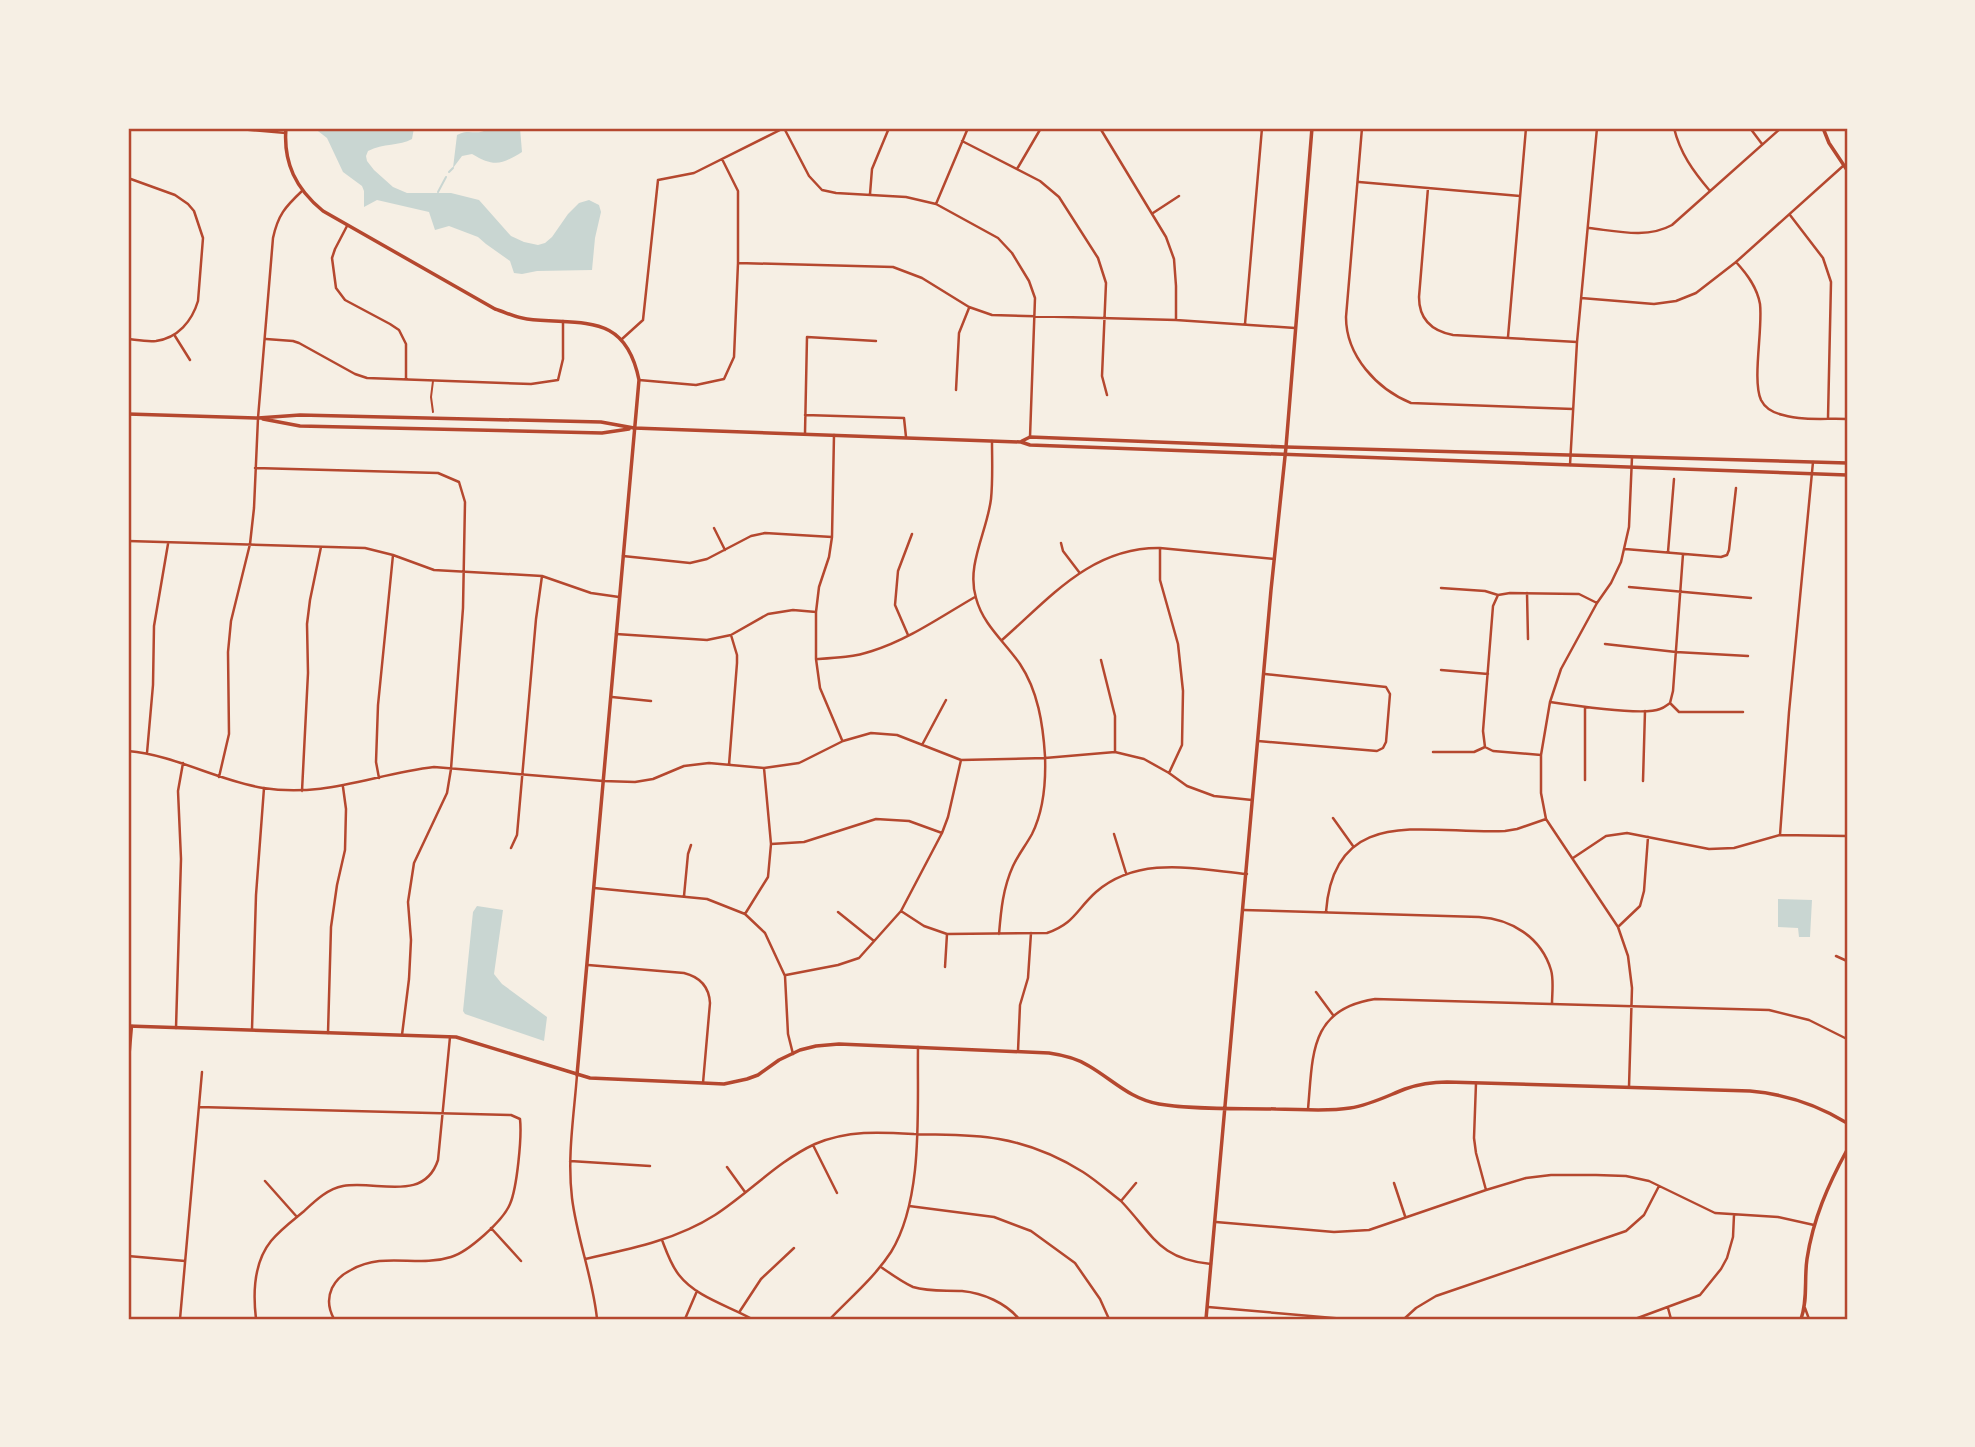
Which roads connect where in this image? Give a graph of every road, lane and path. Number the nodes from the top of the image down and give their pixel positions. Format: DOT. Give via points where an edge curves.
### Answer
graph roads {
  1 [pos="228,128"];
  2 [pos="286,128"];
  3 [pos="784,128"];
  4 [pos="889,128"];
  5 [pos="968,128"];
  6 [pos="1041,128"];
  7 [pos="1100,128"];
  8 [pos="1237,128"];
  9 [pos="1312,128"];
  10 [pos="1362,128"];
  11 [pos="1526,128"];
  12 [pos="1597,128"];
  13 [pos="1674,128"];
  14 [pos="1750,128"];
  15 [pos="1781,128"];
  16 [pos="1823,128"];
  17 [pos="1262,129"];
  18 [pos="286,134"];
  19 [pos="962,141"];
  20 [pos="1762,144"];
  21 [pos="722,159"];
  22 [pos="1843,166"];
  23 [pos="1017,169"];
  24 [pos="1847,170"];
  25 [pos="128,178"];
  26 [pos="1357,182"];
  27 [pos="1428,188"];
  28 [pos="302,191"];
  29 [pos="1710,191"];
  30 [pos="870,194"];
  31 [pos="1179,196"];
  32 [pos="1520,196"];
  33 [pos="936,204"];
  34 [pos="1152,213"];
  35 [pos="1790,215"];
  36 [pos="348,225"];
  37 [pos="1588,228"];
  38 [pos="1736,262"];
  39 [pos="738,263"];
  40 [pos="1581,298"];
  41 [pos="969,307"];
  42 [pos="1034,316"];
  43 [pos="1105,318"];
  44 [pos="1176,320"];
  45 [pos="563,321"];
  46 [pos="1245,324"];
  47 [pos="1295,328"];
  48 [pos="174,335"];
  49 [pos="1507,338"];
  50 [pos="128,339"];
  51 [pos="265,339"];
  52 [pos="622,340"];
  53 [pos="876,341"];
  54 [pos="1577,342"];
  55 [pos="190,360"];
  56 [pos="406,379"];
  57 [pos="433,380"];
  58 [pos="639,380"];
  59 [pos="956,390"];
  60 [pos="1107,395"];
  61 [pos="1573,409"];
  62 [pos="433,412"];
  63 [pos="128,414"];
  64 [pos="805,415"];
  65 [pos="258,418"];
  66 [pos="1828,418"];
  67 [pos="1847,419"];
  68 [pos="634,428"];
  69 [pos="805,434"];
  70 [pos="834,435"];
  71 [pos="1030,437"];
  72 [pos="906,438"];
  73 [pos="992,440"];
  74 [pos="1021,442"];
  75 [pos="1286,447"];
  76 [pos="1285,454"];
  77 [pos="1570,455"];
  78 [pos="1632,457"];
  79 [pos="1812,462"];
  80 [pos="1847,463"];
  81 [pos="1570,465"];
  82 [pos="1632,467"];
  83 [pos="255,468"];
  84 [pos="1811,474"];
  85 [pos="1847,475"];
  86 [pos="1674,479"];
  87 [pos="1736,488"];
  88 [pos="714,527"];
  89 [pos="912,534"];
  90 [pos="832,537"];
  91 [pos="128,541"];
  92 [pos="169,543"];
  93 [pos="1061,543"];
  94 [pos="250,544"];
  95 [pos="321,546"];
  96 [pos="1160,548"];
  97 [pos="1625,549"];
  98 [pos="725,550"];
  99 [pos="1668,553"];
  100 [pos="393,555"];
  101 [pos="1683,555"];
  102 [pos="623,556"];
  103 [pos="1274,559"];
  104 [pos="1079,572"];
  105 [pos="464,573"];
  106 [pos="542,576"];
  107 [pos="1629,587"];
  108 [pos="1441,588"];
  109 [pos="1681,592"];
  110 [pos="1527,593"];
  111 [pos="1498,595"];
  112 [pos="619,597"];
  113 [pos="975,597"];
  114 [pos="1751,597"];
  115 [pos="1597,603"];
  116 [pos="816,612"];
  117 [pos="616,634"];
  118 [pos="731,635"];
  119 [pos="908,635"];
  120 [pos="1528,639"];
  121 [pos="1002,640"];
  122 [pos="1605,644"];
  123 [pos="1676,652"];
  124 [pos="1748,656"];
  125 [pos="816,659"];
  126 [pos="1101,660"];
  127 [pos="1441,670"];
  128 [pos="1265,674"];
  129 [pos="1488,674"];
  130 [pos="612,697"];
  131 [pos="947,700"];
  132 [pos="651,701"];
  133 [pos="1549,702"];
  134 [pos="1670,703"];
  135 [pos="1585,708"];
  136 [pos="1645,711"];
  137 [pos="1743,712"];
  138 [pos="843,741"];
  139 [pos="1258,741"];
  140 [pos="922,745"];
  141 [pos="1485,747"];
  142 [pos="128,751"];
  143 [pos="1115,752"];
  144 [pos="1433,752"];
  145 [pos="147,753"];
  146 [pos="1541,755"];
  147 [pos="1045,758"];
  148 [pos="961,760"];
  149 [pos="183,763"];
  150 [pos="729,765"];
  151 [pos="764,768"];
  152 [pos="451,769"];
  153 [pos="1170,773"];
  154 [pos="523,775"];
  155 [pos="219,777"];
  156 [pos="379,778"];
  157 [pos="1585,780"];
  158 [pos="603,781"];
  159 [pos="1643,781"];
  160 [pos="343,787"];
  161 [pos="264,788"];
  162 [pos="302,791"];
  163 [pos="1253,800"];
  164 [pos="1333,818"];
  165 [pos="1546,819"];
  166 [pos="942,833"];
  167 [pos="1114,834"];
  168 [pos="1780,835"];
  169 [pos="1847,836"];
  170 [pos="1648,837"];
  171 [pos="771,844"];
  172 [pos="691,845"];
  173 [pos="1353,846"];
  174 [pos="511,848"];
  175 [pos="1573,858"];
  176 [pos="1126,873"];
  177 [pos="1247,874"];
  178 [pos="594,888"];
  179 [pos="684,895"];
  180 [pos="1243,910"];
  181 [pos="901,911"];
  182 [pos="838,912"];
  183 [pos="1326,912"];
  184 [pos="746,915"];
  185 [pos="1618,927"];
  186 [pos="1031,933"];
  187 [pos="947,934"];
  188 [pos="999,934"];
  189 [pos="874,942"];
  190 [pos="1836,957"];
  191 [pos="1847,961"];
  192 [pos="588,965"];
  193 [pos="944,967"];
  194 [pos="785,975"];
  195 [pos="1316,992"];
  196 [pos="1552,1004"];
  197 [pos="1631,1005"];
  198 [pos="1333,1015"];
  199 [pos="130,1026"];
  200 [pos="176,1028"];
  201 [pos="252,1030"];
  202 [pos="328,1033"];
  203 [pos="402,1035"];
  204 [pos="450,1037"];
  205 [pos="1847,1039"];
  206 [pos="918,1047"];
  207 [pos="1018,1052"];
  208 [pos="793,1054"];
  209 [pos="128,1072"];
  210 [pos="202,1072"];
  211 [pos="577,1074"];
  212 [pos="703,1083"];
  213 [pos="1476,1083"];
  214 [pos="1629,1087"];
  215 [pos="199,1107"];
  216 [pos="1226,1108"];
  217 [pos="1308,1109"];
  218 [pos="442,1113"];
  219 [pos="1847,1123"];
  220 [pos="916,1134"];
  221 [pos="813,1145"];
  222 [pos="1847,1150"];
  223 [pos="570,1161"];
  224 [pos="650,1166"];
  225 [pos="727,1167"];
  226 [pos="265,1181"];
  227 [pos="1136,1183"];
  228 [pos="1394,1183"];
  229 [pos="1659,1186"];
  230 [pos="1486,1190"];
  231 [pos="746,1192"];
  232 [pos="837,1193"];
  233 [pos="1122,1201"];
  234 [pos="909,1206"];
  235 [pos="1734,1215"];
  236 [pos="297,1217"];
  237 [pos="1405,1217"];
  238 [pos="1215,1222"];
  239 [pos="1814,1225"];
  240 [pos="491,1228"];
  241 [pos="662,1240"];
  242 [pos="794,1248"];
  243 [pos="128,1256"];
  244 [pos="585,1259"];
  245 [pos="185,1261"];
  246 [pos="521,1261"];
  247 [pos="1211,1264"];
  248 [pos="881,1267"];
  249 [pos="697,1290"];
  250 [pos="1207,1307"];
  251 [pos="1668,1308"];
  252 [pos="1805,1308"];
  253 [pos="739,1312"];
  254 [pos="1297,1317"];
  255 [pos="180,1319"];
  256 [pos="256,1319"];
  257 [pos="334,1319"];
  258 [pos="597,1319"];
  259 [pos="685,1319"];
  260 [pos="752,1319"];
  261 [pos="830,1319"];
  262 [pos="1019,1319"];
  263 [pos="1109,1319"];
  264 [pos="1206,1319"];
  265 [pos="1345,1319"];
  266 [pos="1405,1319"];
  267 [pos="1635,1319"];
  268 [pos="1671,1319"];
  269 [pos="1801,1319"];
  270 [pos="1809,1319"];
  1 -- 18 [label="street"];
  2 -- 18 [label="street"];
  3 -- 21 [label="street"];
  3 -- 30 [label="street" via="809,176 822,190"];
  4 -- 30 [label="street" via="872,169"];
  5 -- 19 [label="street"];
  6 -- 23 [label="street"];
  7 -- 34 [label="street"];
  8 -- 17 [label="street"];
  9 -- 47 [label="street"];
  10 -- 26 [label="street"];
  11 -- 32 [label="street"];
  12 -- 37 [label="street"];
  13 -- 29 [label="street" via="1681,151"];
  14 -- 20 [label="street"];
  15 -- 20 [label="street"];
  16 -- 22 [label="street"];
  17 -- 46 [label="street"];
  18 -- 28 [label="street" via="288,163"];
  19 -- 23 [label="street"];
  19 -- 33 [label="street"];
  20 -- 29 [label="street"];
  21 -- 39 [label="street" via="738,191"];
  21 -- 52 [label="street" via="694,173 658,180 643,320"];
  22 -- 24 [label="street"];
  22 -- 35 [label="street"];
  23 -- 43 [label="street" via="1059,197 1098,258 1105,283"];
  25 -- 48 [label="street" via="182,199 194,211 202,230 195,309"];
  26 -- 27 [label="street"];
  26 -- 61 [label="street" via="1346,317 1348,338 1359,362 1401,399 1423,404"];
  27 -- 32 [label="street"];
  27 -- 49 [label="street" via="1420,311 1429,325 1443,334"];
  28 -- 36 [label="street" via="323,211"];
  28 -- 51 [label="street" via="276,223"];
  29 -- 37 [label="street" via="1672,225 1657,231"];
  30 -- 33 [label="street"];
  31 -- 34 [label="street"];
  32 -- 49 [label="street"];
  33 -- 42 [label="street" via="998,238 1012,253 1035,298"];
  34 -- 44 [label="street" via="1174,259"];
  35 -- 38 [label="street"];
  35 -- 66 [label="street" via="1823,258 1831,282"];
  36 -- 45 [label="street" via="495,309 524,319"];
  36 -- 56 [label="street" via="332,258 337,288 345,300 398,330 405,344"];
  37 -- 40 [label="street"];
  38 -- 40 [label="street" via="1703,289 1676,301 1644,304"];
  38 -- 66 [label="street" via="1760,302 1761,400 1783,415"];
  39 -- 41 [label="street" via="893,267 922,278"];
  39 -- 58 [label="street" via="734,357 724,379 696,385"];
  40 -- 54 [label="street"];
  41 -- 42 [label="street" via="992,315"];
  41 -- 59 [label="street" via="959,334"];
  42 -- 43 [label="street"];
  42 -- 71 [label="street"];
  43 -- 44 [label="street"];
  43 -- 60 [label="street" via="1102,376"];
  44 -- 46 [label="street"];
  45 -- 52 [label="street" via="596,324"];
  45 -- 57 [label="street" via="558,380 531,384"];
  46 -- 47 [label="street"];
  47 -- 75 [label="street"];
  48 -- 50 [label="street" via="156,341"];
  48 -- 55 [label="street"];
  49 -- 54 [label="street"];
  51 -- 56 [label="street" via="299,343 361,377"];
  51 -- 65 [label="street"];
  52 -- 58 [label="street" via="635,360"];
  53 -- 64 [label="street" via="807,337"];
  54 -- 61 [label="street"];
  56 -- 57 [label="street"];
  57 -- 62 [label="street"];
  58 -- 68 [label="street"];
  61 -- 77 [label="street"];
  63 -- 65 [label="street"];
  64 -- 69 [label="street"];
  64 -- 72 [label="street" via="904,418"];
  65 -- 68 [label="street" via="601,422"];
  65 -- 68 [label="street" via="300,426 599,433"];
  65 -- 83 [label="street"];
  66 -- 67 [label="street"];
  68 -- 69 [label="street"];
  68 -- 102 [label="street"];
  69 -- 70 [label="street"];
  70 -- 72 [label="street"];
  70 -- 90 [label="street"];
  71 -- 74 [label="street"];
  71 -- 75 [label="street"];
  72 -- 73 [label="street"];
  73 -- 74 [label="street"];
  73 -- 113 [label="street" via="991,498 974,564"];
  74 -- 76 [label="street"];
  75 -- 76 [label="street"];
  75 -- 77 [label="street"];
  76 -- 81 [label="street"];
  76 -- 103 [label="street"];
  77 -- 78 [label="street"];
  77 -- 81 [label="street"];
  78 -- 79 [label="street"];
  78 -- 82 [label="street"];
  79 -- 80 [label="street"];
  79 -- 84 [label="street"];
  81 -- 82 [label="street"];
  82 -- 84 [label="street"];
  82 -- 97 [label="street"];
  83 -- 94 [label="street"];
  83 -- 105 [label="street" via="434,473 459,481 465,502"];
  84 -- 85 [label="street"];
  84 -- 168 [label="street"];
  86 -- 99 [label="street"];
  87 -- 101 [label="street" via="1727,555"];
  88 -- 98 [label="street"];
  89 -- 119 [label="street" via="898,571 895,605"];
  90 -- 98 [label="street" via="765,533"];
  90 -- 116 [label="street"];
  91 -- 92 [label="street"];
  92 -- 94 [label="street"];
  92 -- 145 [label="street" via="154,626"];
  93 -- 104 [label="street"];
  94 -- 95 [label="street"];
  94 -- 155 [label="street" via="231,621 229,734"];
  95 -- 100 [label="street"];
  95 -- 162 [label="street" via="307,624"];
  96 -- 103 [label="street"];
  96 -- 104 [label="street" via="1119,553"];
  96 -- 153 [label="street" via="1160,580 1178,644 1183,691 1182,745"];
  97 -- 99 [label="street"];
  97 -- 115 [label="street"];
  98 -- 102 [label="street" via="690,563"];
  99 -- 101 [label="street"];
  100 -- 105 [label="street" via="434,570"];
  100 -- 156 [label="street" via="378,712"];
  101 -- 109 [label="street"];
  102 -- 112 [label="street"];
  103 -- 128 [label="street"];
  104 -- 121 [label="street"];
  105 -- 106 [label="street"];
  105 -- 152 [label="street"];
  106 -- 112 [label="street" via="591,593"];
  106 -- 154 [label="street"];
  107 -- 109 [label="street"];
  108 -- 111 [label="street"];
  109 -- 114 [label="street"];
  109 -- 123 [label="street"];
  110 -- 111 [label="street"];
  110 -- 115 [label="street" via="1579,594"];
  110 -- 120 [label="street"];
  111 -- 129 [label="street"];
  112 -- 117 [label="street"];
  113 -- 119 [label="street"];
  113 -- 121 [label="street" via="986,624"];
  115 -- 133 [label="street" via="1561,669"];
  116 -- 118 [label="street" via="768,614"];
  116 -- 125 [label="street"];
  117 -- 118 [label="street" via="695,640"];
  117 -- 130 [label="street"];
  118 -- 150 [label="street" via="737,663"];
  119 -- 125 [label="street" via="873,651"];
  121 -- 147 [label="street" via="1022,666 1040,709"];
  122 -- 123 [label="street"];
  123 -- 124 [label="street"];
  123 -- 134 [label="street"];
  125 -- 138 [label="street" via="820,688"];
  126 -- 143 [label="street" via="1115,716"];
  127 -- 129 [label="street"];
  128 -- 139 [label="street"];
  128 -- 139 [label="street" via="1386,687 1390,694 1386,742 1377,751"];
  129 -- 141 [label="street"];
  130 -- 132 [label="street"];
  130 -- 158 [label="street"];
  131 -- 140 [label="street"];
  133 -- 135 [label="street"];
  133 -- 146 [label="street"];
  134 -- 136 [label="street"];
  134 -- 137 [label="street" via="1679,712"];
  135 -- 136 [label="street"];
  135 -- 157 [label="street"];
  136 -- 159 [label="street"];
  138 -- 140 [label="street" via="870,733 897,735"];
  138 -- 151 [label="street" via="799,763"];
  139 -- 163 [label="street"];
  140 -- 148 [label="street"];
  141 -- 144 [label="street" via="1474,752"];
  141 -- 146 [label="street"];
  142 -- 145 [label="street"];
  143 -- 147 [label="street"];
  143 -- 153 [label="street" via="1144,759"];
  145 -- 149 [label="street"];
  146 -- 165 [label="street"];
  147 -- 148 [label="street"];
  147 -- 188 [label="street" via="1044,802 1003,894"];
  148 -- 166 [label="street"];
  149 -- 155 [label="street"];
  149 -- 200 [label="street" via="178,791 181,859"];
  150 -- 151 [label="street"];
  150 -- 158 [label="street" via="684,766 635,782"];
  151 -- 171 [label="street"];
  152 -- 154 [label="street"];
  152 -- 156 [label="street" via="434,767"];
  152 -- 203 [label="street" via="447,793 414,863"];
  153 -- 163 [label="street" via="1187,786 1214,796"];
  154 -- 158 [label="street"];
  154 -- 174 [label="street" via="517,835"];
  155 -- 161 [label="street"];
  156 -- 160 [label="street"];
  158 -- 178 [label="street"];
  160 -- 162 [label="street"];
  160 -- 202 [label="street" via="345,850 331,927"];
  161 -- 162 [label="street"];
  161 -- 201 [label="street"];
  163 -- 177 [label="street"];
  164 -- 173 [label="street"];
  165 -- 173 [label="street" via="1505,831 1385,831"];
  165 -- 175 [label="street"];
  166 -- 171 [label="street" via="909,821 876,819 804,842"];
  166 -- 181 [label="street"];
  167 -- 176 [label="street"];
  168 -- 169 [label="street"];
  168 -- 170 [label="street" via="1734,848 1709,849"];
  170 -- 175 [label="street" via="1606,836"];
  170 -- 185 [label="street" via="1640,906"];
  171 -- 184 [label="street" via="768,877"];
  172 -- 179 [label="street"];
  173 -- 183 [label="street" via="1328,886"];
  175 -- 185 [label="street"];
  176 -- 177 [label="street" via="1164,866"];
  176 -- 186 [label="street" via="1094,893 1061,928"];
  177 -- 180 [label="street"];
  178 -- 179 [label="street"];
  178 -- 192 [label="street"];
  179 -- 184 [label="street"];
  180 -- 183 [label="street"];
  180 -- 216 [label="street"];
  181 -- 187 [label="street"];
  181 -- 189 [label="street"];
  182 -- 189 [label="street"];
  183 -- 196 [label="street" via="1479,917 1508,923 1531,937 1543,953 1552,972"];
  184 -- 194 [label="street" via="765,933"];
  185 -- 197 [label="street" via="1628,956"];
  186 -- 188 [label="street"];
  186 -- 207 [label="street"];
  187 -- 188 [label="street"];
  187 -- 193 [label="street"];
  189 -- 194 [label="street" via="859,958"];
  190 -- 191 [label="street"];
  192 -- 211 [label="street"];
  192 -- 212 [label="street" via="684,973 704,983 710,1003"];
  194 -- 208 [label="street"];
  195 -- 198 [label="street"];
  196 -- 197 [label="street"];
  196 -- 198 [label="street" via="1385,999 1356,1003"];
  197 -- 205 [label="street" via="1769,1010 1809,1020"];
  197 -- 214 [label="street"];
  198 -- 217 [label="street" via="1313,1050"];
  199 -- 200 [label="street"];
  199 -- 209 [label="street"];
  200 -- 201 [label="street"];
  201 -- 202 [label="street"];
  202 -- 203 [label="street"];
  203 -- 204 [label="street"];
  204 -- 211 [label="street"];
  204 -- 218 [label="street"];
  206 -- 207 [label="street"];
  206 -- 208 [label="street" via="831,1044"];
  206 -- 220 [label="street"];
  207 -- 216 [label="street" via="1073,1058 1129,1094 1154,1103"];
  208 -- 212 [label="street" via="747,1079"];
  210 -- 215 [label="street"];
  211 -- 212 [label="street"];
  211 -- 223 [label="street"];
  213 -- 214 [label="street"];
  213 -- 217 [label="street" via="1429,1083 1351,1108"];
  213 -- 230 [label="street" via="1474,1138"];
  214 -- 219 [label="street" via="1764,1092 1802,1102"];
  215 -- 218 [label="street"];
  215 -- 245 [label="street"];
  216 -- 217 [label="street"];
  216 -- 238 [label="street"];
  218 -- 236 [label="street" via="439,1160 425,1181 408,1186 340,1187 325,1193"];
  218 -- 240 [label="street" via="519,1118 513,1194 506,1212"];
  220 -- 221 [label="street" via="859,1132"];
  220 -- 233 [label="street" via="1013,1142 1083,1172"];
  220 -- 234 [label="street"];
  221 -- 231 [label="street"];
  221 -- 232 [label="street"];
  222 -- 239 [label="street"];
  223 -- 224 [label="street"];
  223 -- 244 [label="street"];
  225 -- 231 [label="street"];
  226 -- 236 [label="street"];
  227 -- 233 [label="street"];
  228 -- 237 [label="street"];
  229 -- 230 [label="street" via="1626,1176 1551,1175"];
  229 -- 235 [label="street" via="1715,1213"];
  229 -- 266 [label="street" via="1644,1215 1626,1231 1436,1296"];
  230 -- 237 [label="street"];
  231 -- 241 [label="street" via="714,1216"];
  233 -- 247 [label="street" via="1169,1253"];
  234 -- 248 [label="street" via="897,1242"];
  234 -- 263 [label="street" via="994,1217 1031,1231 1075,1263"];
  235 -- 239 [label="street"];
  235 -- 251 [label="street" via="1733,1237 1721,1269 1700,1296"];
  236 -- 256 [label="street" via="270,1242 260,1260"];
  237 -- 238 [label="street" via="1370,1230 1334,1232"];
  238 -- 247 [label="street"];
  239 -- 252 [label="street"];
  240 -- 246 [label="street"];
  240 -- 257 [label="street" via="453,1257 379,1260 351,1270 331,1291"];
  241 -- 244 [label="street"];
  241 -- 249 [label="street" via="681,1278"];
  242 -- 253 [label="street" via="761,1279"];
  243 -- 245 [label="street"];
  244 -- 258 [label="street"];
  245 -- 255 [label="street"];
  247 -- 250 [label="street"];
  248 -- 261 [label="street"];
  248 -- 262 [label="street" via="912,1286 988,1298 1011,1309"];
  249 -- 253 [label="street"];
  249 -- 259 [label="street"];
  250 -- 254 [label="street"];
  250 -- 264 [label="street"];
  251 -- 267 [label="street"];
  251 -- 268 [label="street"];
  252 -- 269 [label="street"];
  252 -- 270 [label="street"];
  253 -- 260 [label="street"];
  254 -- 265 [label="street"];
}
